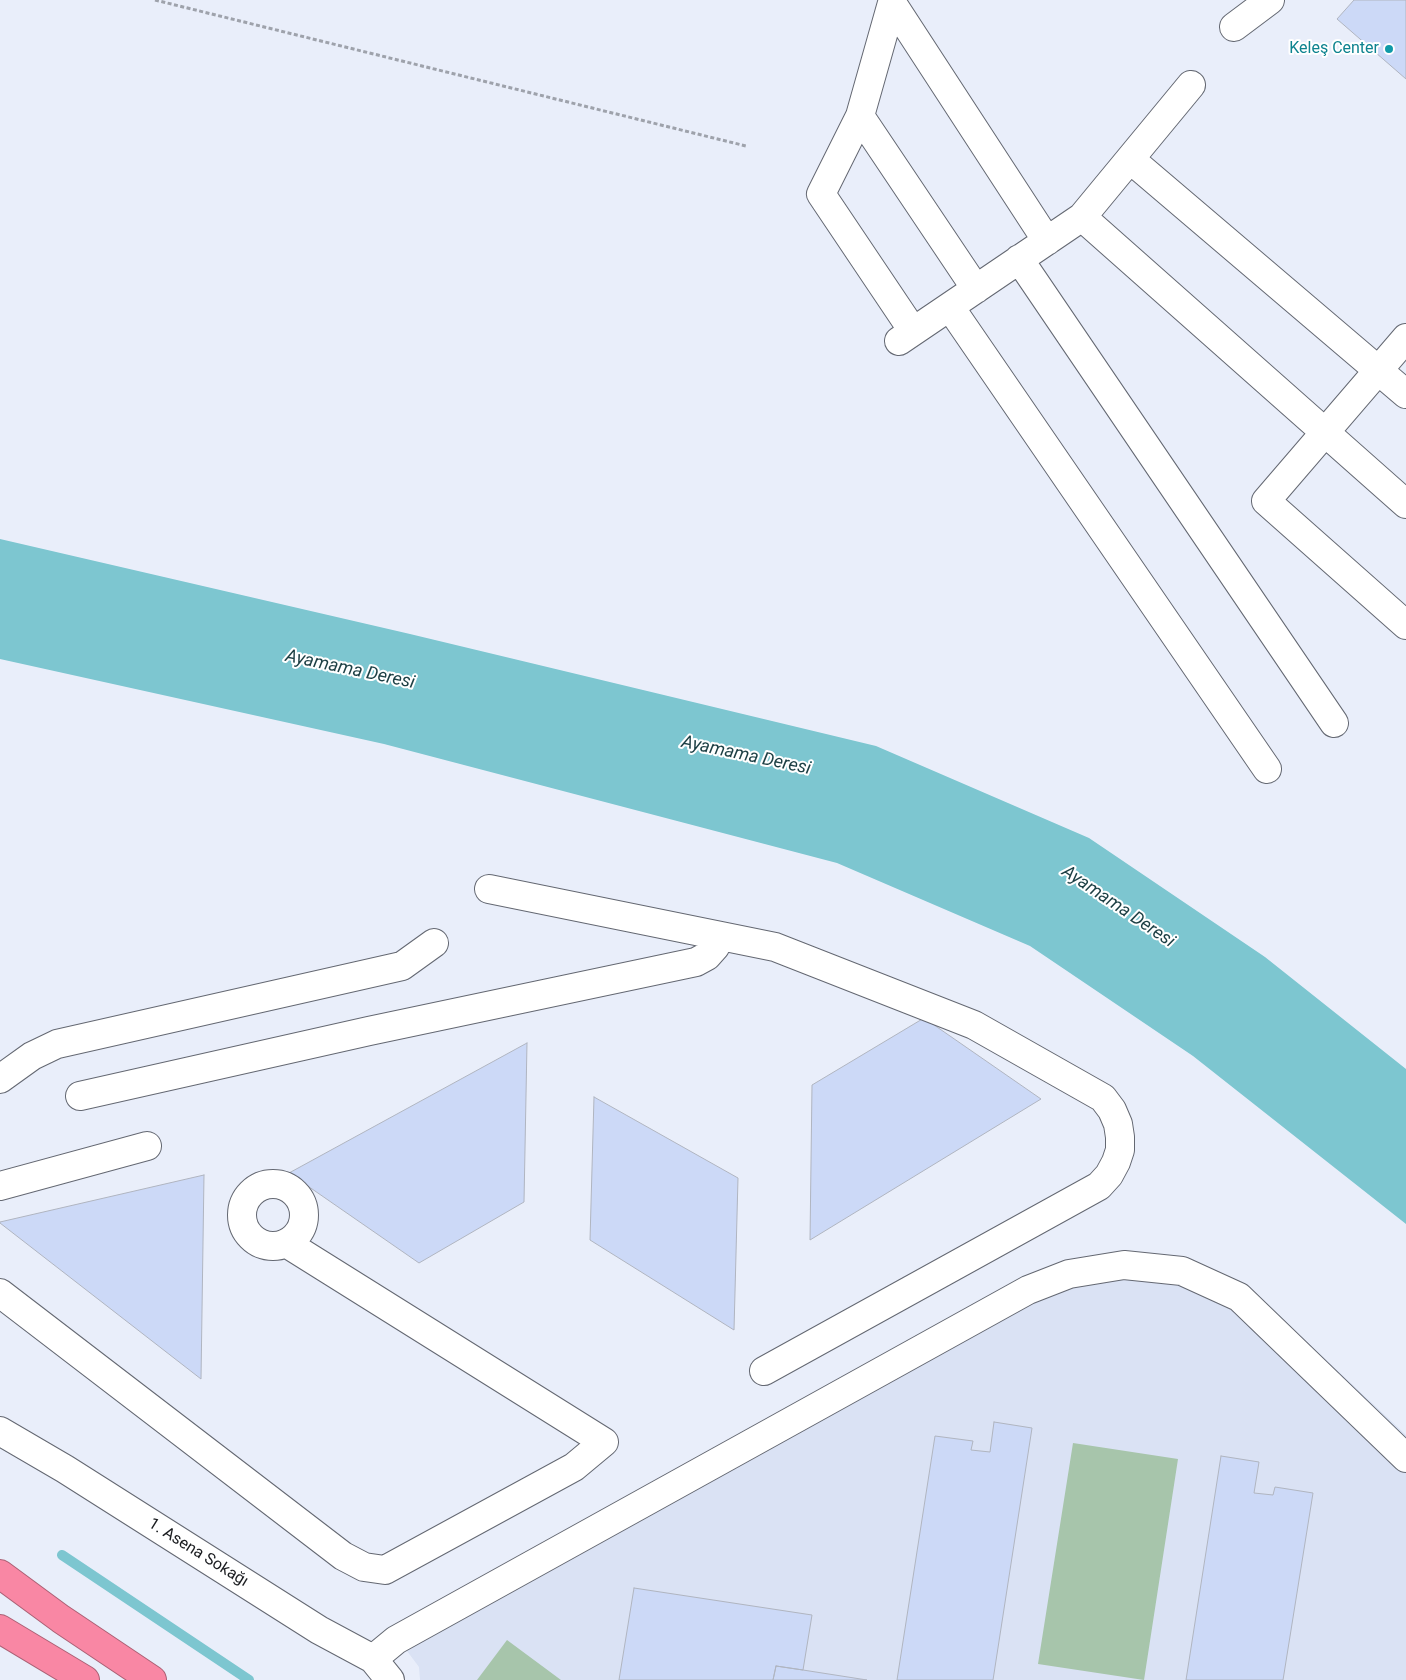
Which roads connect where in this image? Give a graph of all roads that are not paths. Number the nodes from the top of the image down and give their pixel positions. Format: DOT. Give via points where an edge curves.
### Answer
graph roads {
  1 [pos="1270,0"];
  2 [pos="1234,28"];
  3 [pos="1191,85"];
  4 [pos="860,116"];
  5 [pos="1130,158"];
  6 [pos="1082,217"];
  7 [pos="1047,241"];
  8 [pos="1020,259"];
  9 [pos="976,289"];
  10 [pos="950,307"];
  11 [pos="1406,338"];
  12 [pos="1378,370"];
  13 [pos="1406,394"];
  14 [pos="1325,432"];
  15 [pos="1406,504"];
  16 [pos="1406,625"];
  17 [pos="1334,723"];
  18 [pos="1267,769"];
  19 [pos="489,889"];
  20 [pos="721,936"];
  21 [pos="434,943"];
  22 [pos="0,1078"];
  23 [pos="80,1096"];
  24 [pos="146,1146"];
  25 [pos="0,1186"];
  26 [pos="286,1243"];
  27 [pos="0,1293"];
  28 [pos="764,1371"];
  29 [pos="0,1431"];
  30 [pos="1406,1458"];
  31 [pos="0,1574"];
  32 [pos="0,1628"];
  33 [pos="373,1659"];
  34 [pos="84,1680"];
  35 [pos="152,1680"];
  36 [pos="390,1680"];
  1 -- 2 [label="street"];
  3 -- 5 [label="street"];
  4 -- 7 [label="street" via="892,3"];
  4 -- 9 [label="street"];
  4 -- 10 [label="street" via="821,194 906,336"];
  5 -- 6 [label="street"];
  5 -- 12 [label="street"];
  6 -- 7 [label="street"];
  6 -- 14 [label="street"];
  7 -- 8 [label="street"];
  8 -- 9 [label="street"];
  8 -- 17 [label="street"];
  9 -- 10 [label="street"];
  10 -- 18 [label="street"];
  11 -- 12 [label="street"];
  12 -- 13 [label="street"];
  12 -- 14 [label="street"];
  14 -- 15 [label="street"];
  14 -- 16 [label="street" via="1266,501"];
  19 -- 20 [label="street"];
  20 -- 23 [label="street" via="707,956 696,962"];
  20 -- 28 [label="street" via="775,947 974,1024 1103,1098 1112,1110 1120,1137 1116,1162 1099,1186"];
  21 -- 22 [label="street" via="402,966 57,1044 32,1056"];
  24 -- 25 [label="street"];
  26 -- 27 [label="street" via="604,1442 574,1467 384,1570 364,1567 343,1556"];
  29 -- 33 [label="street, 1. Asena Sokağı" via="320,1630"];
  30 -- 33 [label="street" via="1239,1297 1182,1271 1124,1265 1068,1274 1028,1290 396,1640"];
  31 -- 35 [label="highway"];
  32 -- 34 [label="highway"];
  33 -- 36 [label="street, 1. Asena Sokağı"];
}
